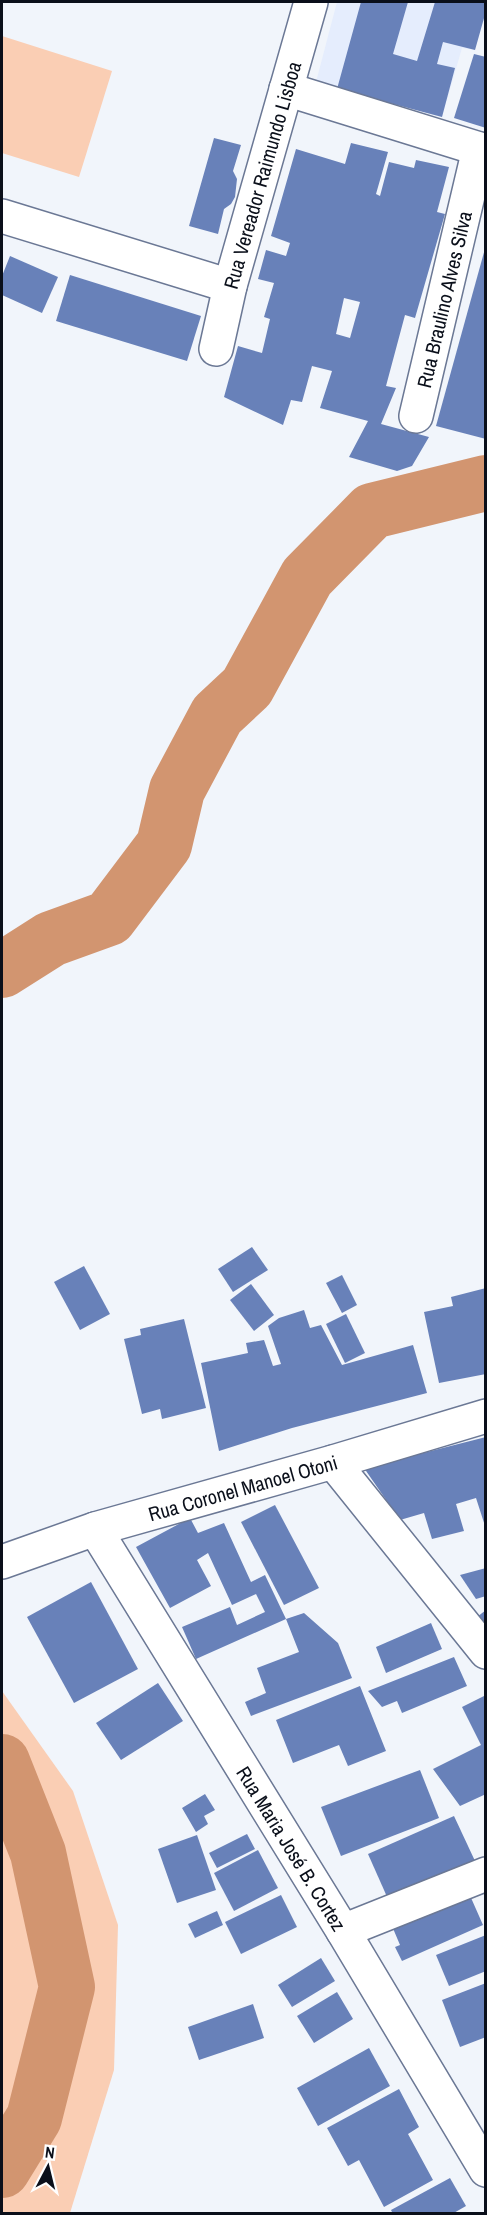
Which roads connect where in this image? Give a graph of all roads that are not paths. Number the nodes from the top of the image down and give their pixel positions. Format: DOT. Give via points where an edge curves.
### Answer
graph roads {
  1 [pos="311,2"];
  2 [pos="286,89"];
  3 [pos="482,150"];
  4 [pos="2,216"];
  5 [pos="230,286"];
  6 [pos="216,349"];
  7 [pos="416,416"];
  8 [pos="486,1416"];
  9 [pos="333,1462"];
  10 [pos="95,1529"];
  11 [pos="2,1562"];
  12 [pos="486,1652"];
  13 [pos="486,1874"];
  14 [pos="343,1931"];
  15 [pos="486,2170"];
  1 -- 2 [label="street, Rua Vereador Raimundo Lisboa"];
  2 -- 3 [label="street"];
  2 -- 5 [label="street, Rua Vereador Raimundo Lisboa"];
  3 -- 7 [label="street, Rua Braulino Alves Silva"];
  4 -- 5 [label="street"];
  5 -- 6 [label="street, Rua Vereador Raimundo Lisboa"];
  8 -- 9 [label="street, Rua Coronel Manoel Otoni"];
  9 -- 10 [label="street, Rua Coronel Manoel Otoni"];
  9 -- 12 [label="street"];
  10 -- 11 [label="street, Rua Coronel Manoel Otoni"];
  10 -- 14 [label="street, Rua Maria José B. Cortez"];
  13 -- 14 [label="street"];
  14 -- 15 [label="street, Rua Maria José B. Cortez"];
}
